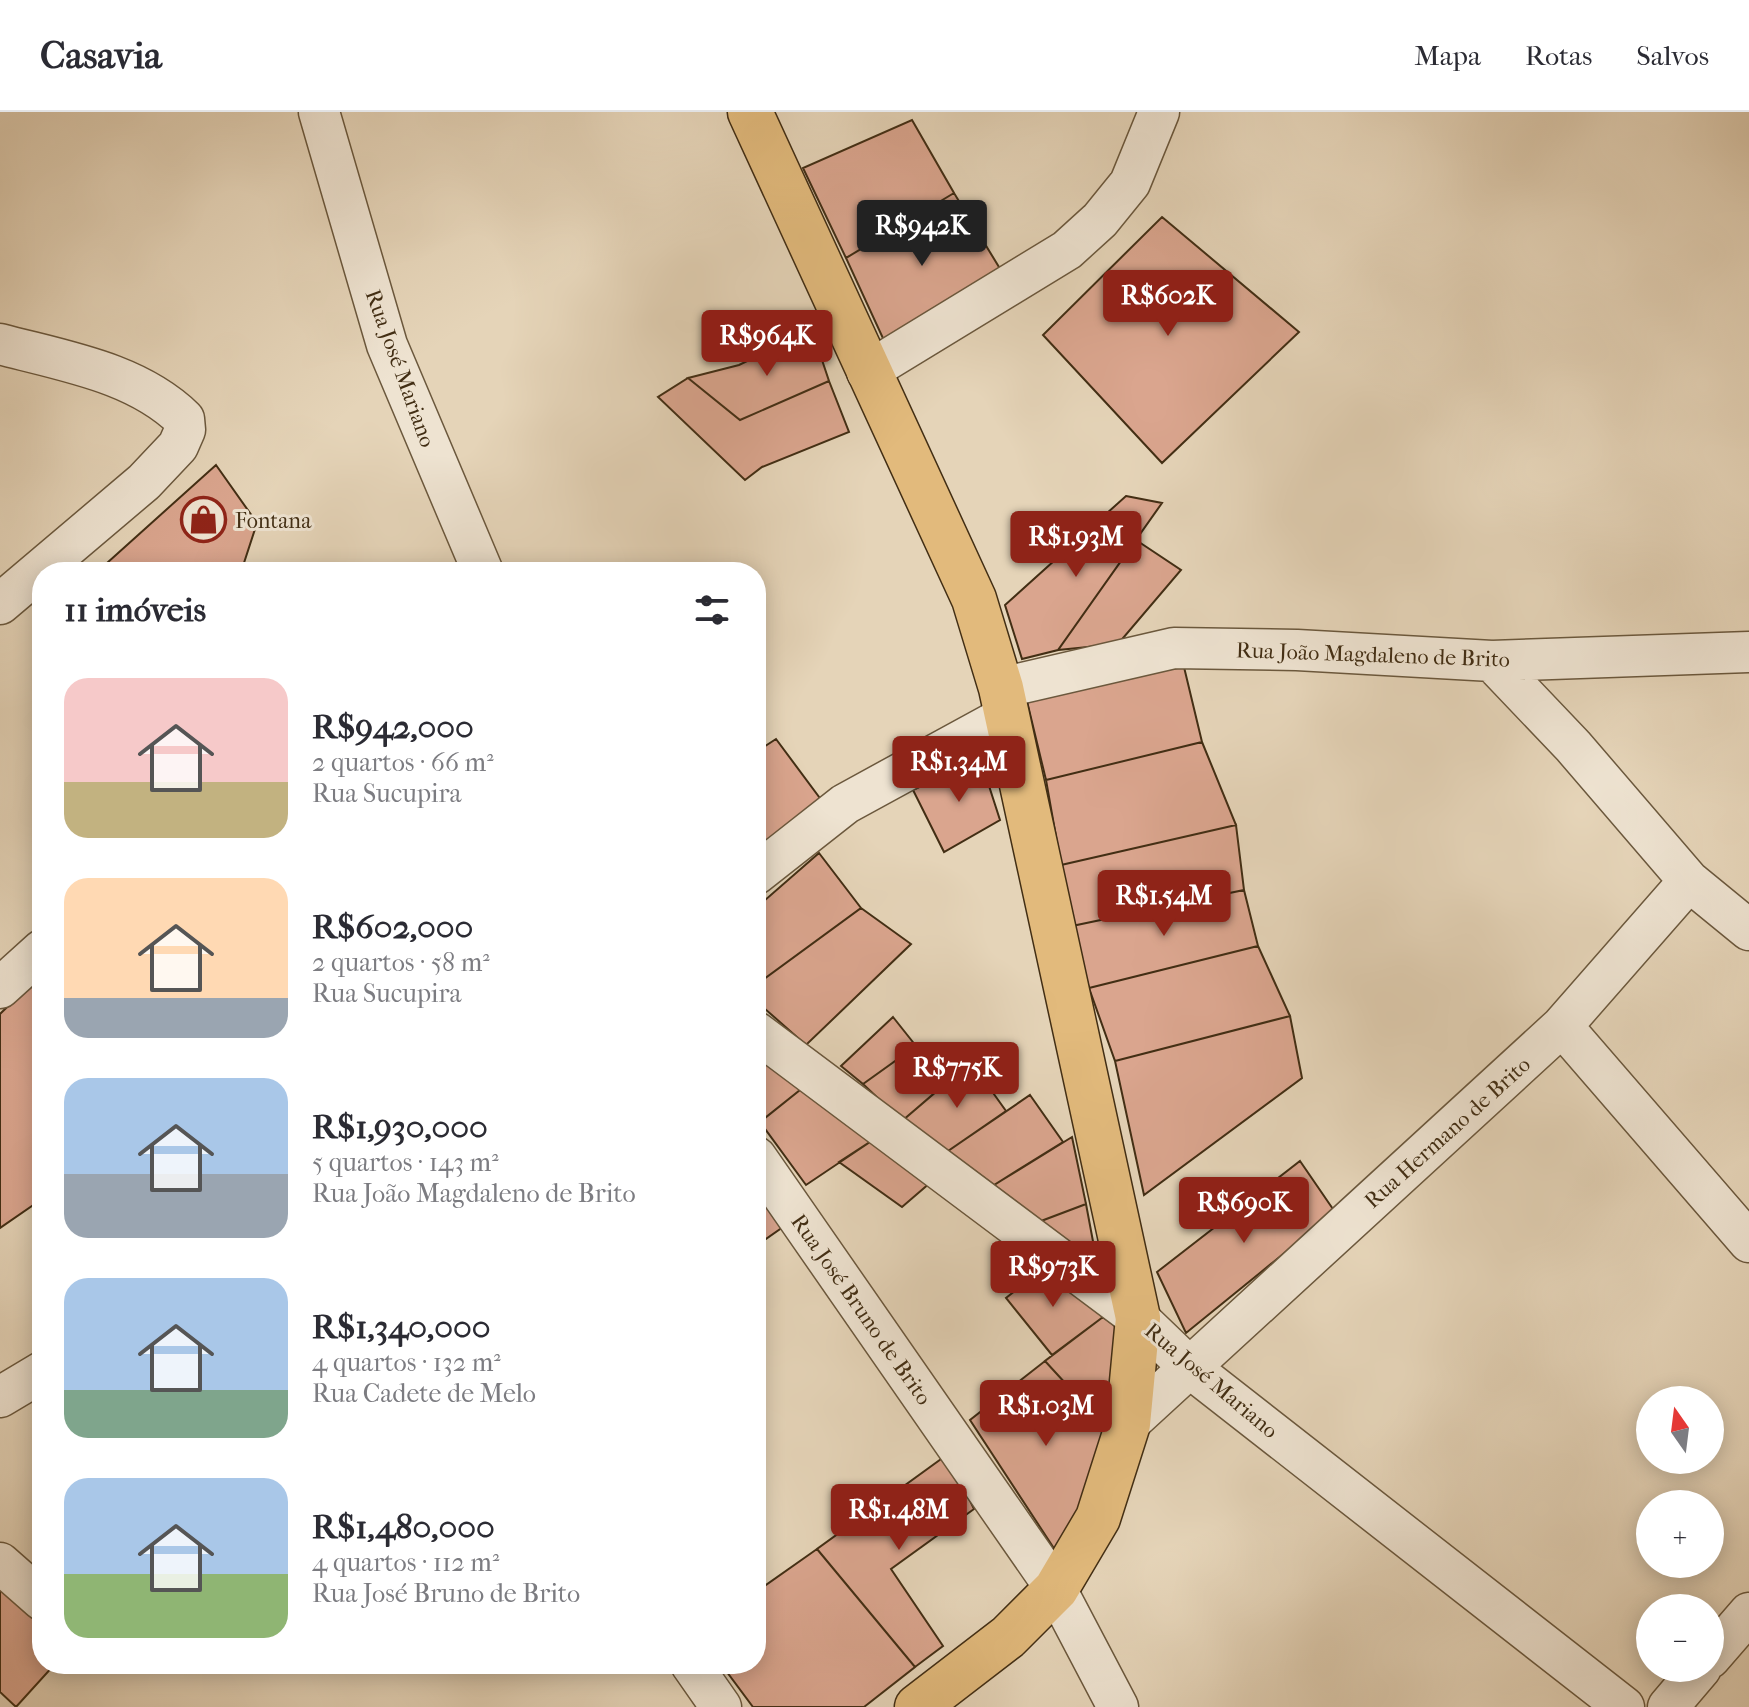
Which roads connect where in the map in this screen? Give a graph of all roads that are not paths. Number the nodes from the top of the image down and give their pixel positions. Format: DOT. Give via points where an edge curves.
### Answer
graph roads {
  1 [pos="319,112"];
  2 [pos="750,112"];
  3 [pos="1152,118"];
  4 [pos="0,344"];
  5 [pos="867,372"];
  6 [pos="50,562"];
  7 [pos="479,562"];
  8 [pos="32,577"];
  9 [pos="0,604"];
  10 [pos="1749,652"];
  11 [pos="1492,661"];
  12 [pos="1004,702"];
  13 [pos="766,866"];
  14 [pos="1689,881"];
  15 [pos="1749,930"];
  16 [pos="32,959"];
  17 [pos="0,988"];
  18 [pos="1562,1026"];
  19 [pos="766,1039"];
  20 [pos="766,1171"];
  21 [pos="1749,1242"];
  22 [pos="1138,1318"];
  23 [pos="1189,1367"];
  24 [pos="32,1378"];
  25 [pos="0,1397"];
  26 [pos="1128,1424"];
  27 [pos="0,1563"];
  28 [pos="1056,1589"];
  29 [pos="32,1591"];
  30 [pos="1749,1613"];
  31 [pos="1724,1642"];
  32 [pos="698,1674"];
  33 [pos="1689,1682"];
  34 [pos="721,1707"];
  35 [pos="917,1707"];
  36 [pos="1118,1707"];
  37 [pos="1624,1707"];
  38 [pos="1668,1707"];
  1 -- 7 [label="street, Rua José Mariano" via="387,345"];
  2 -- 5 [label="main road"];
  3 -- 5 [label="street" via="1130,183 1067,250"];
  4 -- 6 [label="street" via="125,380 166,402 184,419 178,446"];
  5 -- 12 [label="main road" via="974,599"];
  8 -- 9 [label="street"];
  10 -- 11 [label="street, Rua João Magdaleno de Brito"];
  11 -- 12 [label="street, Rua João Magdaleno de Brito" via="1174,648"];
  11 -- 14 [label="street"];
  12 -- 13 [label="street, Rua João Magdaleno de Brito" via="845,804"];
  12 -- 22 [label="main road"];
  14 -- 15 [label="street"];
  14 -- 18 [label="street, Rua Hermano de Brito"];
  16 -- 17 [label="street"];
  18 -- 21 [label="street"];
  18 -- 23 [label="street, Rua Hermano de Brito"];
  19 -- 22 [label="street, Rua José Mariano"];
  20 -- 28 [label="street, Rua José Bruno de Brito"];
  22 -- 23 [label="street, Rua José Mariano"];
  22 -- 26 [label="main road"];
  23 -- 26 [label="street, Rua Hermano de Brito"];
  23 -- 37 [label="street, Rua José Mariano"];
  24 -- 25 [label="street"];
  26 -- 28 [label="main road" via="1098,1518"];
  27 -- 29 [label="street"];
  28 -- 35 [label="main road" via="1008,1637"];
  28 -- 36 [label="street, Rua José Bruno de Brito"];
  30 -- 31 [label="street"];
  32 -- 34 [label="street"];
  33 -- 38 [label="street"];
}
